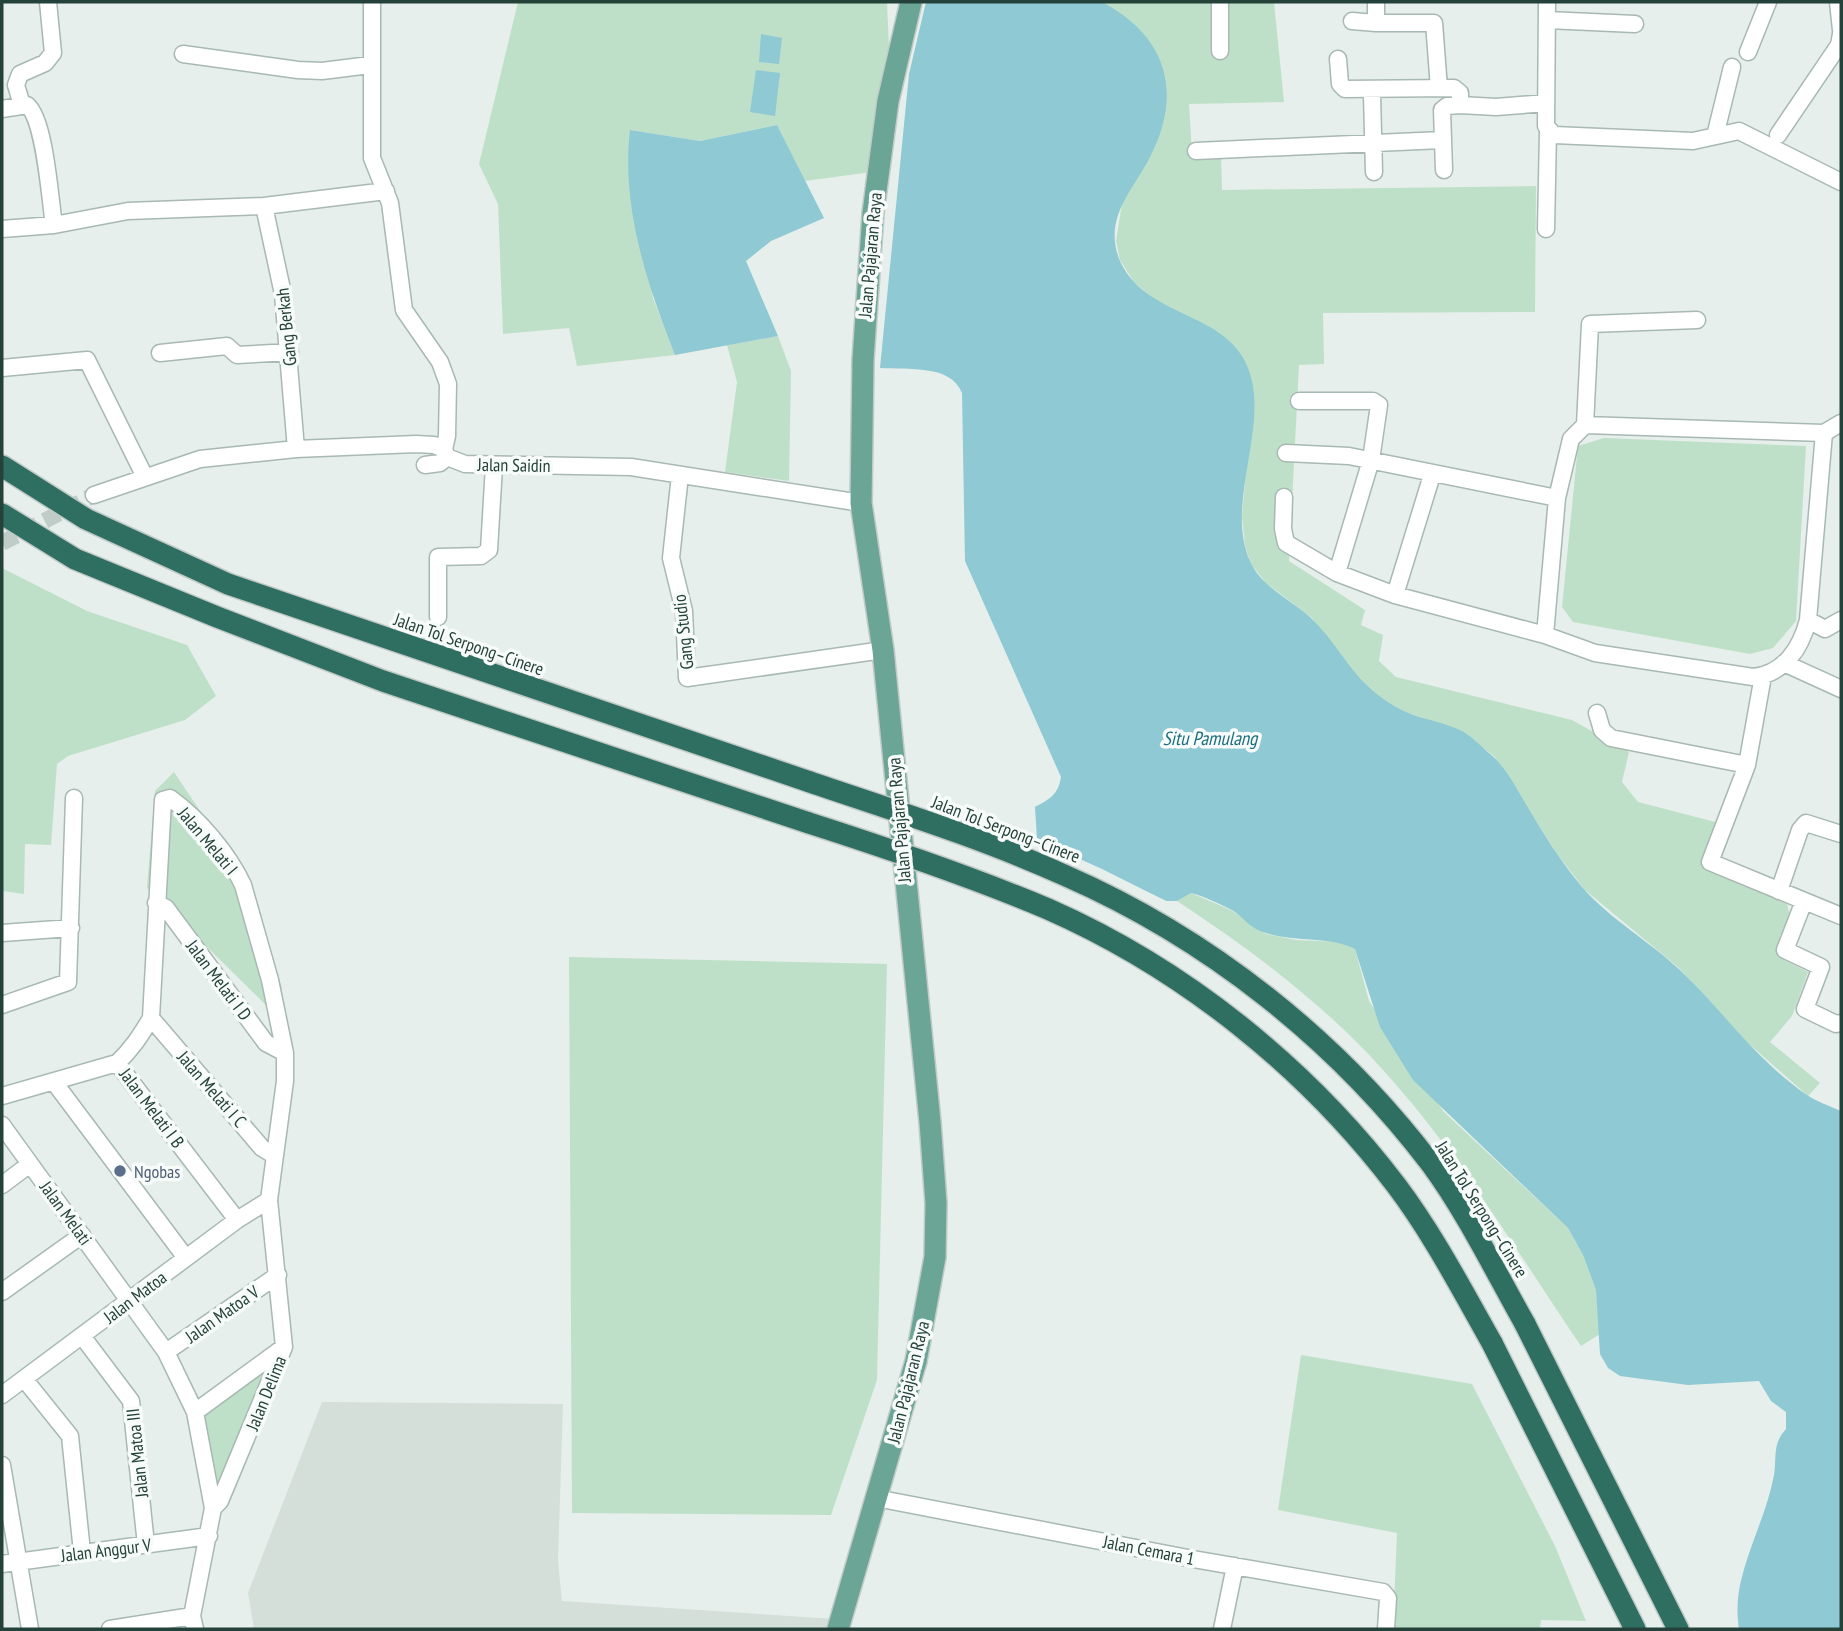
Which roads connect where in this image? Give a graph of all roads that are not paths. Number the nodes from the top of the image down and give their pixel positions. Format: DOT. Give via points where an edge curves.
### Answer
graph roads {
  1 [pos="48,2"];
  2 [pos="372,2"];
  3 [pos="911,2"];
  4 [pos="1220,2"];
  5 [pos="1376,2"];
  6 [pos="1547,2"];
  7 [pos="1768,2"];
  8 [pos="1838,2"];
  9 [pos="1547,20"];
  10 [pos="1352,21"];
  11 [pos="1376,23"];
  12 [pos="1635,24"];
  13 [pos="1841,32"];
  14 [pos="1220,51"];
  15 [pos="1748,52"];
  16 [pos="183,54"];
  17 [pos="1338,59"];
  18 [pos="370,65"];
  19 [pos="1732,67"];
  20 [pos="1439,88"];
  21 [pos="1372,95"];
  22 [pos="1546,103"];
  23 [pos="22,105"];
  24 [pos="1460,105"];
  25 [pos="2,109"];
  26 [pos="1548,131"];
  27 [pos="1778,135"];
  28 [pos="1714,136"];
  29 [pos="1442,140"];
  30 [pos="1373,141"];
  31 [pos="1196,151"];
  32 [pos="1444,170"];
  33 [pos="1374,172"];
  34 [pos="1841,182"];
  35 [pos="386,191"];
  36 [pos="264,206"];
  37 [pos="54,225"];
  38 [pos="2,229"];
  39 [pos="1546,229"];
  40 [pos="1697,320"];
  41 [pos="290,352"];
  42 [pos="160,354"];
  43 [pos="2,369"];
  44 [pos="1299,401"];
  45 [pos="1841,423"];
  46 [pos="1585,425"];
  47 [pos="1824,433"];
  48 [pos="296,449"];
  49 [pos="445,453"];
  50 [pos="1286,453"];
  51 [pos="1371,460"];
  52 [pos="425,465"];
  53 [pos="2,466"];
  54 [pos="494,466"];
  55 [pos="144,475"];
  56 [pos="680,475"];
  57 [pos="1432,475"];
  58 [pos="94,495"];
  59 [pos="1284,497"];
  60 [pos="1557,498"];
  61 [pos="861,503"];
  62 [pos="2,514"];
  63 [pos="1337,573"];
  64 [pos="1395,595"];
  65 [pos="438,617"];
  66 [pos="1808,620"];
  67 [pos="1841,620"];
  68 [pos="1545,635"];
  69 [pos="883,650"];
  70 [pos="1784,663"];
  71 [pos="1763,676"];
  72 [pos="1841,689"];
  73 [pos="1597,713"];
  74 [pos="1747,765"];
  75 [pos="74,798"];
  76 [pos="1841,834"];
  77 [pos="1779,891"];
  78 [pos="1804,901"];
  79 [pos="156,903"];
  80 [pos="1841,916"];
  81 [pos="71,928"];
  82 [pos="2,933"];
  83 [pos="2,1004"];
  84 [pos="151,1018"];
  85 [pos="1841,1023"];
  86 [pos="285,1053"];
  87 [pos="117,1063"];
  88 [pos="54,1082"];
  89 [pos="2,1096"];
  90 [pos="2,1125"];
  91 [pos="275,1156"];
  92 [pos="30,1164"];
  93 [pos="2,1185"];
  94 [pos="269,1200"];
  95 [pos="237,1220"];
  96 [pos="82,1235"];
  97 [pos="186,1258"];
  98 [pos="278,1275"];
  99 [pos="2,1292"];
  100 [pos="130,1301"];
  101 [pos="82,1336"];
  102 [pos="284,1347"];
  103 [pos="166,1352"];
  104 [pos="24,1380"];
  105 [pos="2,1395"];
  106 [pos="195,1412"];
  107 [pos="2,1465"];
  108 [pos="876,1497"];
  109 [pos="213,1508"];
  110 [pos="209,1536"];
  111 [pos="146,1545"];
  112 [pos="82,1552"];
  113 [pos="20,1561"];
  114 [pos="2,1564"];
  115 [pos="1235,1566"];
  116 [pos="193,1622"];
  117 [pos="1634,1628"];
  118 [pos="30,1629"];
  119 [pos="110,1629"];
  120 [pos="838,1629"];
  121 [pos="1222,1629"];
  122 [pos="1386,1629"];
  123 [pos="1680,1629"];
  1 -- 23 [label="street" via="53,53 46,63 20,74 16,85"];
  2 -- 18 [label="street"];
  3 -- 61 [label="main road, Jalan Pajajaran Raya" via="888,101 873,213 864,321"];
  4 -- 14 [label="street"];
  5 -- 11 [label="street"];
  6 -- 9 [label="street"];
  7 -- 15 [label="street"];
  8 -- 13 [label="street"];
  9 -- 12 [label="street"];
  9 -- 22 [label="street"];
  10 -- 11 [label="street"];
  11 -- 20 [label="street" via="1434,23"];
  13 -- 27 [label="street" via="1839,45"];
  16 -- 18 [label="street" via="298,70"];
  17 -- 20 [label="street" via="1340,84 1345,89"];
  18 -- 35 [label="street" via="372,158"];
  19 -- 28 [label="street"];
  20 -- 24 [label="street" via="1458,90"];
  21 -- 30 [label="street"];
  22 -- 24 [label="street"];
  22 -- 26 [label="street"];
  23 -- 25 [label="street"];
  23 -- 37 [label="street" via="31,107 35,116"];
  24 -- 29 [label="street" via="1442,110"];
  26 -- 28 [label="street" via="1572,138 1614,140 1693,141"];
  26 -- 39 [label="street"];
  28 -- 34 [label="street" via="1739,131"];
  29 -- 30 [label="street"];
  29 -- 32 [label="street"];
  30 -- 31 [label="street"];
  30 -- 33 [label="street"];
  35 -- 36 [label="street"];
  35 -- 49 [label="street" via="404,310 440,362 448,384"];
  36 -- 37 [label="street" via="139,209"];
  36 -- 41 [label="street, Gang Berkah"];
  37 -- 38 [label="street"];
  40 -- 46 [label="street" via="1590,324"];
  41 -- 42 [label="street" via="237,355 228,346"];
  41 -- 48 [label="street, Gang Berkah"];
  43 -- 55 [label="street" via="87,360"];
  44 -- 51 [label="street" via="1376,403 1380,411"];
  45 -- 47 [label="street"];
  46 -- 47 [label="street"];
  46 -- 60 [label="street" via="1571,439"];
  47 -- 66 [label="street"];
  48 -- 49 [label="street, Jalan Saidin" via="415,444 434,445"];
  48 -- 55 [label="street, Jalan Saidin" via="200,459"];
  49 -- 52 [label="street" via="440,463"];
  49 -- 54 [label="street, Jalan Saidin" via="465,464"];
  50 -- 51 [label="street"];
  51 -- 57 [label="street"];
  51 -- 63 [label="street"];
  53 -- 123 [label="highway, Jalan Tol Serpong–Cinere, bridge" via="86,519 228,584 940,826 1065,875 1144,914 1215,957 1281,1008 1366,1085 1432,1166 1525,1324"];
  54 -- 56 [label="street, Jalan Saidin" via="631,467"];
  54 -- 65 [label="street" via="489,550 481,556 438,557"];
  55 -- 58 [label="street, Jalan Saidin"];
  56 -- 61 [label="street, Jalan Saidin"];
  56 -- 69 [label="street, Gang Studio" via="671,558 684,611 687,678"];
  57 -- 60 [label="street"];
  57 -- 64 [label="street"];
  59 -- 63 [label="street" via="1286,543"];
  60 -- 68 [label="street"];
  61 -- 69 [label="main road, Jalan Pajajaran Raya"];
  62 -- 117 [label="highway, bridge" via="75,559 383,681 933,864 1049,910 1127,949 1195,991 1252,1036 1328,1107 1397,1185 1492,1343"];
  63 -- 64 [label="street"];
  64 -- 68 [label="street"];
  66 -- 67 [label="street" via="1825,629"];
  66 -- 70 [label="street" via="1798,650"];
  68 -- 71 [label="street" via="1595,653"];
  69 -- 108 [label="main road, Jalan Pajajaran Raya" via="936,1203 935,1257 916,1361"];
  70 -- 71 [label="street"];
  70 -- 72 [label="street"];
  71 -- 74 [label="street"];
  73 -- 74 [label="street" via="1602,730 1611,738"];
  74 -- 77 [label="street" via="1710,862"];
  75 -- 81 [label="street"];
  76 -- 77 [label="street" via="1806,823"];
  77 -- 78 [label="street"];
  78 -- 80 [label="street"];
  78 -- 85 [label="street" via="1785,950 1821,967 1805,1009"];
  79 -- 84 [label="street, Jalan Melati I"];
  79 -- 86 [label="street, Jalan Melati I D" via="166,908 266,1043"];
  79 -- 86 [label="street, Jalan Melati I" via="163,800 167,797 191,815 243,885"];
  81 -- 82 [label="street"];
  81 -- 83 [label="street" via="68,982"];
  84 -- 87 [label="street, Jalan Melati I" via="132,1049"];
  84 -- 91 [label="street, Jalan Melati I C" via="262,1148"];
  86 -- 91 [label="street, Jalan Melati I"];
  87 -- 88 [label="street"];
  87 -- 95 [label="street, Jalan Melati I B"];
  88 -- 89 [label="street"];
  88 -- 97 [label="street"];
  90 -- 92 [label="street, Jalan Melati"];
  91 -- 94 [label="street, Jalan Melati I"];
  92 -- 93 [label="street"];
  92 -- 96 [label="street, Jalan Melati"];
  94 -- 95 [label="street, Jalan Matoa"];
  94 -- 98 [label="street, Jalan Delima"];
  95 -- 97 [label="street, Jalan Matoa"];
  96 -- 99 [label="street"];
  96 -- 100 [label="street, Jalan Melati"];
  97 -- 100 [label="street, Jalan Matoa"];
  98 -- 102 [label="street, Jalan Delima"];
  98 -- 103 [label="street, Jalan Matoa V"];
  100 -- 101 [label="street, Jalan Matoa"];
  100 -- 103 [label="street, Jalan Melati"];
  101 -- 104 [label="street, Jalan Matoa"];
  101 -- 111 [label="street, Jalan Matoa III" via="131,1401"];
  102 -- 106 [label="street"];
  102 -- 109 [label="street, Jalan Delima" via="220,1501"];
  103 -- 106 [label="street, Jalan Melati"];
  104 -- 105 [label="street, Jalan Matoa"];
  104 -- 112 [label="street" via="70,1436"];
  106 -- 109 [label="street, Jalan Melati"];
  107 -- 113 [label="street"];
  108 -- 115 [label="street, Jalan Cemara 1"];
  108 -- 120 [label="main road, Jalan Pajajaran Raya"];
  109 -- 110 [label="street, Jalan Delima"];
  110 -- 111 [label="street, Jalan Anggur V"];
  110 -- 116 [label="street, Jalan Delima"];
  111 -- 112 [label="street, Jalan Anggur V"];
  112 -- 113 [label="street, Jalan Anggur V"];
  113 -- 114 [label="street, Jalan Anggur V"];
  113 -- 118 [label="street"];
  115 -- 121 [label="street"];
  115 -- 122 [label="street, Jalan Cemara 1" via="1383,1591 1388,1598"];
  116 -- 119 [label="street"];
}
